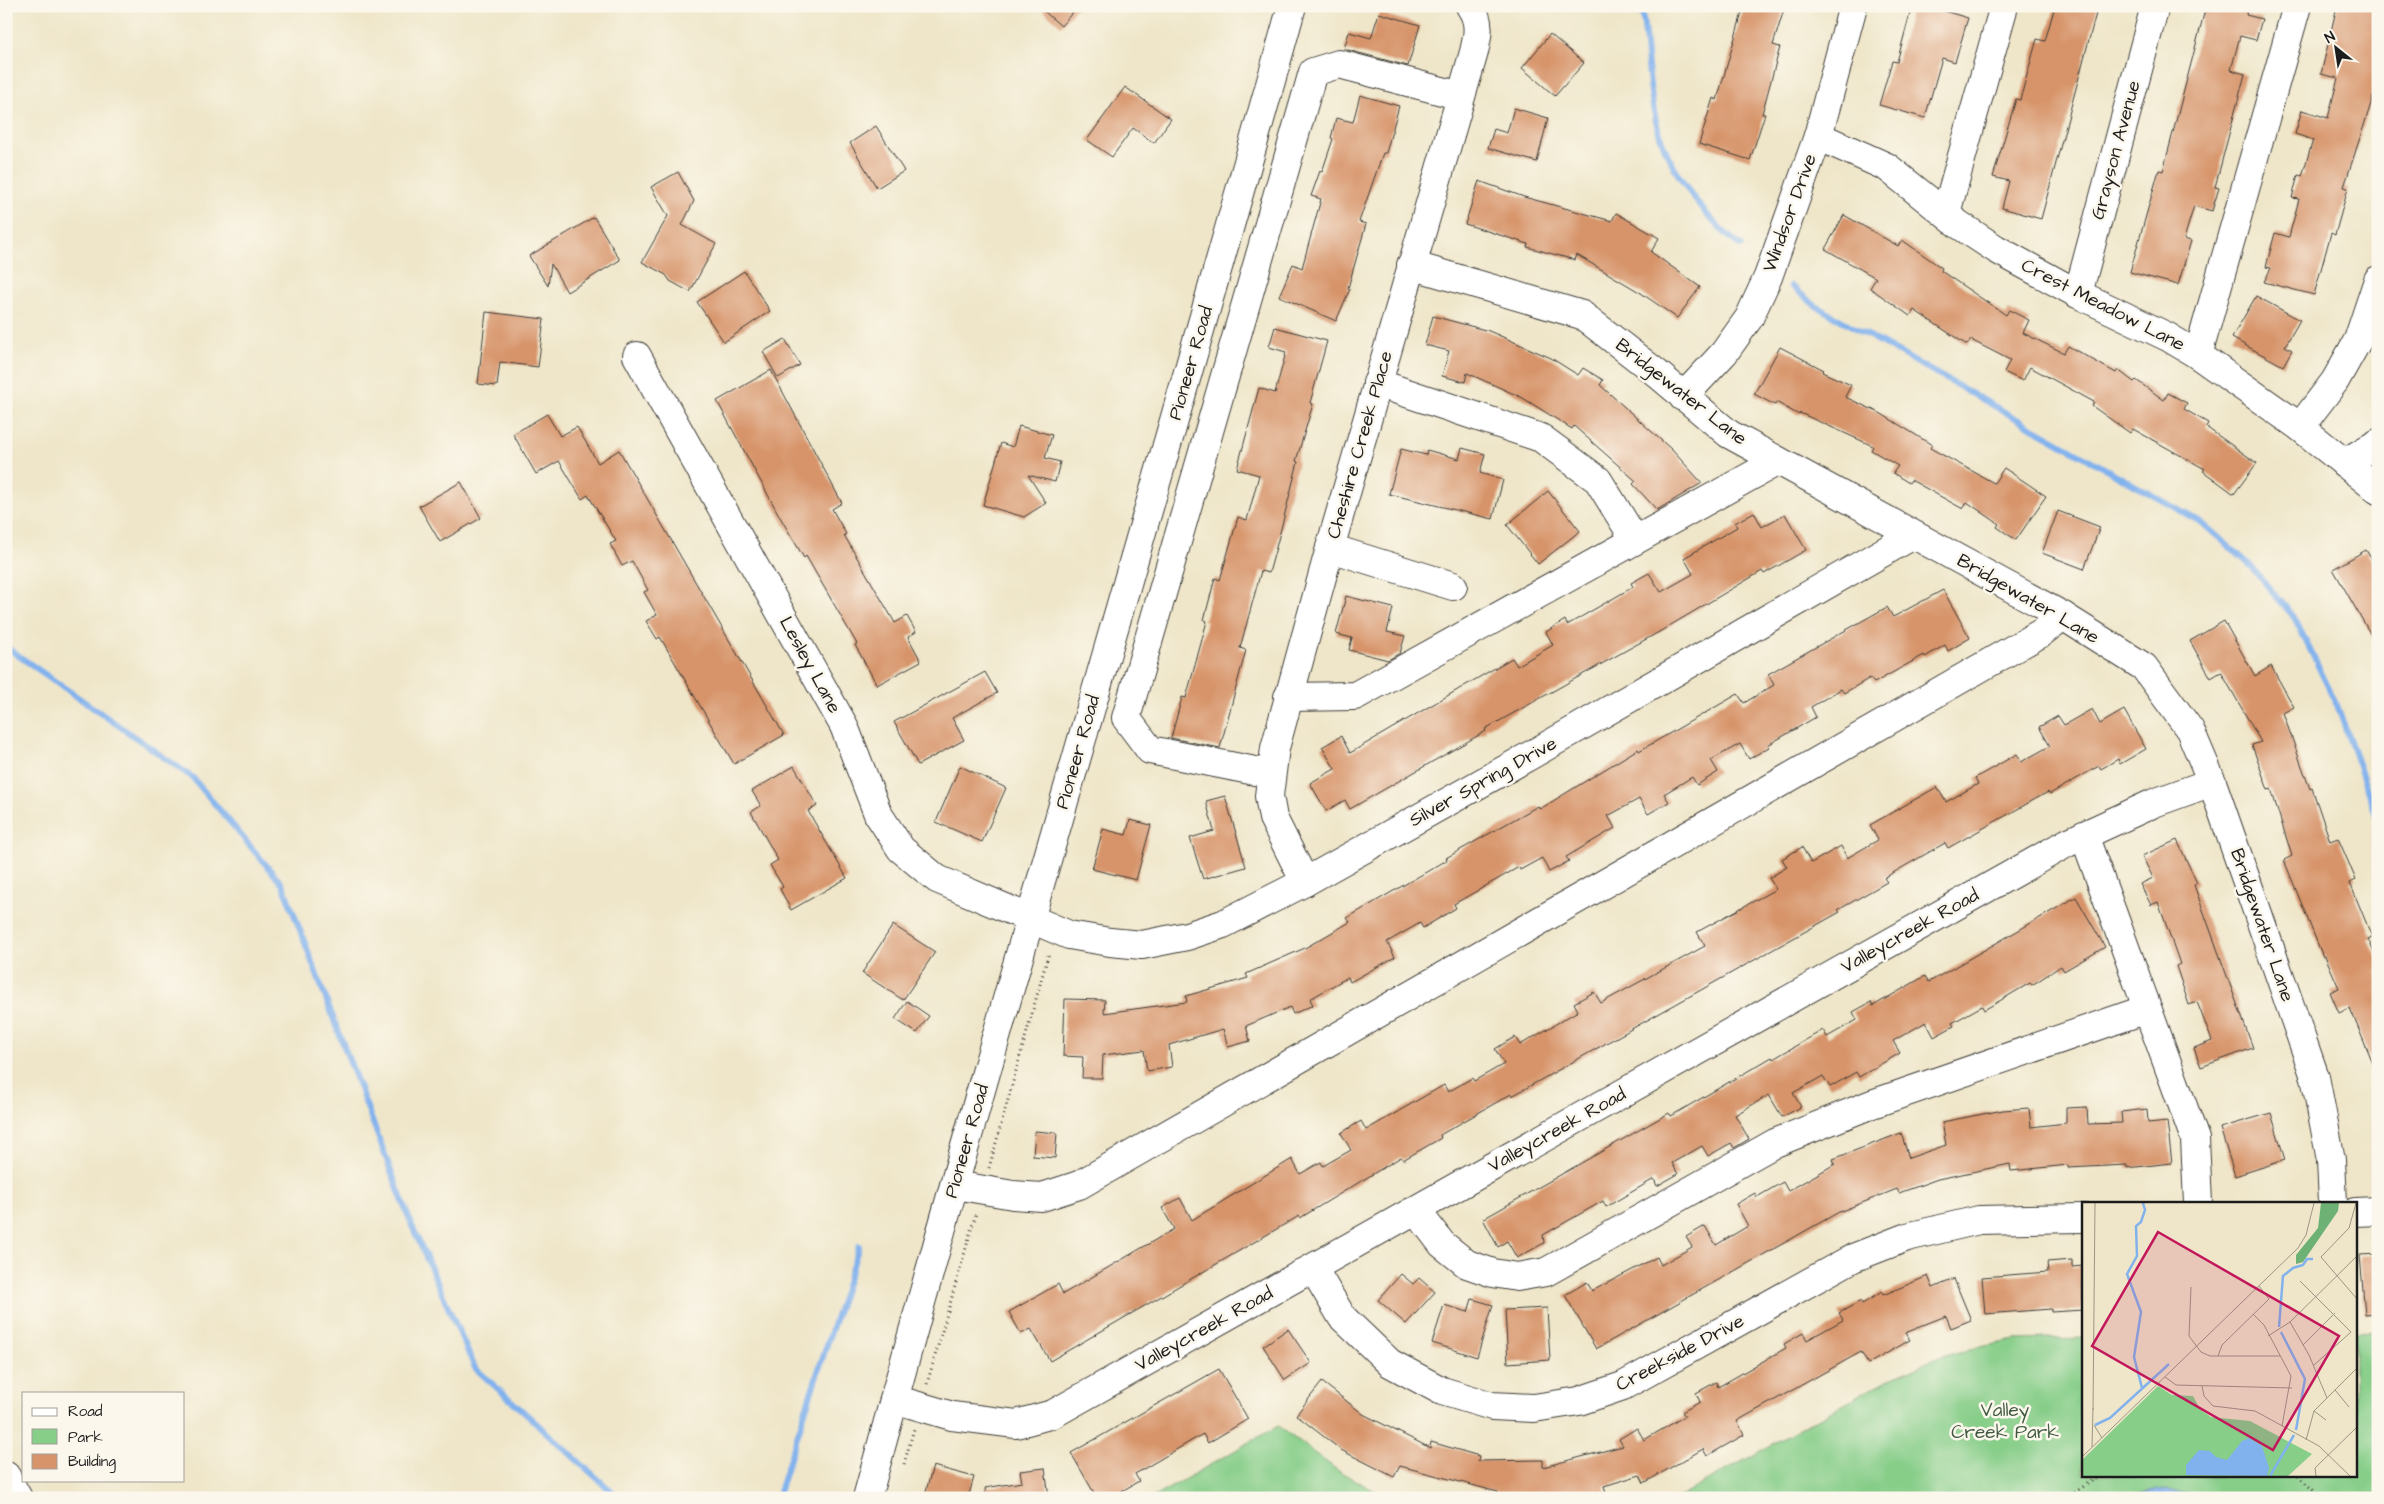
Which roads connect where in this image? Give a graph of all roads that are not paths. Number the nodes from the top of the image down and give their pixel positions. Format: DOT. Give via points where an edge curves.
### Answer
graph roads {
  1 [pos="1292,6"];
  2 [pos="1470,6"];
  3 [pos="1852,6"];
  4 [pos="2004,6"];
  5 [pos="2155,6"];
  6 [pos="2297,6"];
  7 [pos="1461,96"];
  8 [pos="1818,136"];
  9 [pos="1946,213"];
  10 [pos="1411,265"];
  11 [pos="2378,280"];
  12 [pos="2078,294"];
  13 [pos="2198,355"];
  14 [pos="637,356"];
  15 [pos="1377,383"];
  16 [pos="1682,397"];
  17 [pos="2300,427"];
  18 [pos="2378,443"];
  19 [pos="1778,460"];
  20 [pos="2344,463"];
  21 [pos="2378,490"];
  22 [pos="1913,535"];
  23 [pos="1635,540"];
  24 [pos="1330,548"];
  25 [pos="1453,586"];
  26 [pos="2063,616"];
  27 [pos="1288,697"];
  28 [pos="1270,774"];
  29 [pos="2212,782"];
  30 [pos="2084,835"];
  31 [pos="1305,882"];
  32 [pos="1030,918"];
  33 [pos="2147,1009"];
  34 [pos="954,1185"];
  35 [pos="2198,1202"];
  36 [pos="2333,1202"];
  37 [pos="1416,1210"];
  38 [pos="2378,1211"];
  39 [pos="2356,1212"];
  40 [pos="2082,1218"];
  41 [pos="1313,1268"];
  42 [pos="894,1399"];
  43 [pos="6,1476"];
  44 [pos="18,1498"];
  45 [pos="867,1498"];
  1 -- 32 [label="street, Pioneer Road"];
  2 -- 7 [label="street, Cheshire Creek Place" via="1478,20 1479,32"];
  3 -- 8 [label="street, Windsor Drive"];
  4 -- 9 [label="street"];
  5 -- 12 [label="street, Grayson Avenue"];
  6 -- 13 [label="street"];
  7 -- 10 [label="street, Cheshire Creek Place"];
  7 -- 28 [label="street" via="1339,64 1313,72 1126,718 1150,750"];
  8 -- 9 [label="street, Crest Meadow Lane" via="1887,168"];
  8 -- 16 [label="street, Windsor Drive" via="1768,277 1748,318 1724,353"];
  9 -- 12 [label="street, Crest Meadow Lane" via="1996,249"];
  10 -- 15 [label="street, Cheshire Creek Place"];
  10 -- 16 [label="street, Bridgewater Lane" via="1582,316 1654,371"];
  11 -- 17 [label="street" via="2358,340 2335,381"];
  12 -- 13 [label="street, Crest Meadow Lane" via="2126,315"];
  13 -- 17 [label="street, Crest Meadow Lane"];
  14 -- 32 [label="street, Lesley Lane" via="844,726 878,814 901,849 937,879"];
  15 -- 23 [label="street" via="1541,438 1598,480"];
  15 -- 24 [label="street, Cheshire Creek Place"];
  16 -- 19 [label="street, Bridgewater Lane" via="1729,434"];
  17 -- 20 [label="street, Crest Meadow Lane"];
  18 -- 20 [label="street"];
  19 -- 22 [label="street, Bridgewater Lane"];
  19 -- 23 [label="street"];
  20 -- 21 [label="street, Crest Meadow Lane"];
  22 -- 26 [label="street, Bridgewater Lane"];
  22 -- 31 [label="street, Silver Spring Drive"];
  23 -- 27 [label="street" via="1354,696"];
  24 -- 25 [label="street"];
  24 -- 27 [label="street, Cheshire Creek Place"];
  26 -- 29 [label="street, Bridgewater Lane" via="2144,667 2190,730"];
  26 -- 34 [label="street" via="2041,633 1079,1185 1042,1197"];
  27 -- 28 [label="street, Cheshire Creek Place"];
  28 -- 31 [label="street, Cheshire Creek Place" via="1273,818"];
  29 -- 30 [label="street, Valleycreek Road" via="2154,803"];
  29 -- 36 [label="street, Bridgewater Lane" via="2316,1077 2332,1160"];
  30 -- 33 [label="street"];
  30 -- 37 [label="street, Valleycreek Road"];
  31 -- 32 [label="street, Silver Spring Drive" via="1223,924 1187,936 1142,945 1069,935"];
  32 -- 34 [label="street, Pioneer Road"];
  33 -- 35 [label="street" via="2194,1139"];
  33 -- 37 [label="street" via="1872,1104 1775,1144 1546,1272 1517,1277 1467,1264 1442,1244"];
  34 -- 42 [label="street, Pioneer Road"];
  37 -- 41 [label="street, Valleycreek Road"];
  38 -- 39 [label="street"];
  40 -- 41 [label="street, Creekside Drive" via="1979,1220 1906,1237 1853,1258 1624,1386 1579,1401 1534,1408 1492,1406 1442,1391 1390,1363 1342,1317"];
  41 -- 42 [label="street, Valleycreek Road" via="1053,1414 1016,1424 952,1416"];
  42 -- 45 [label="street, Pioneer Road"];
  43 -- 44 [label="street"];
}
